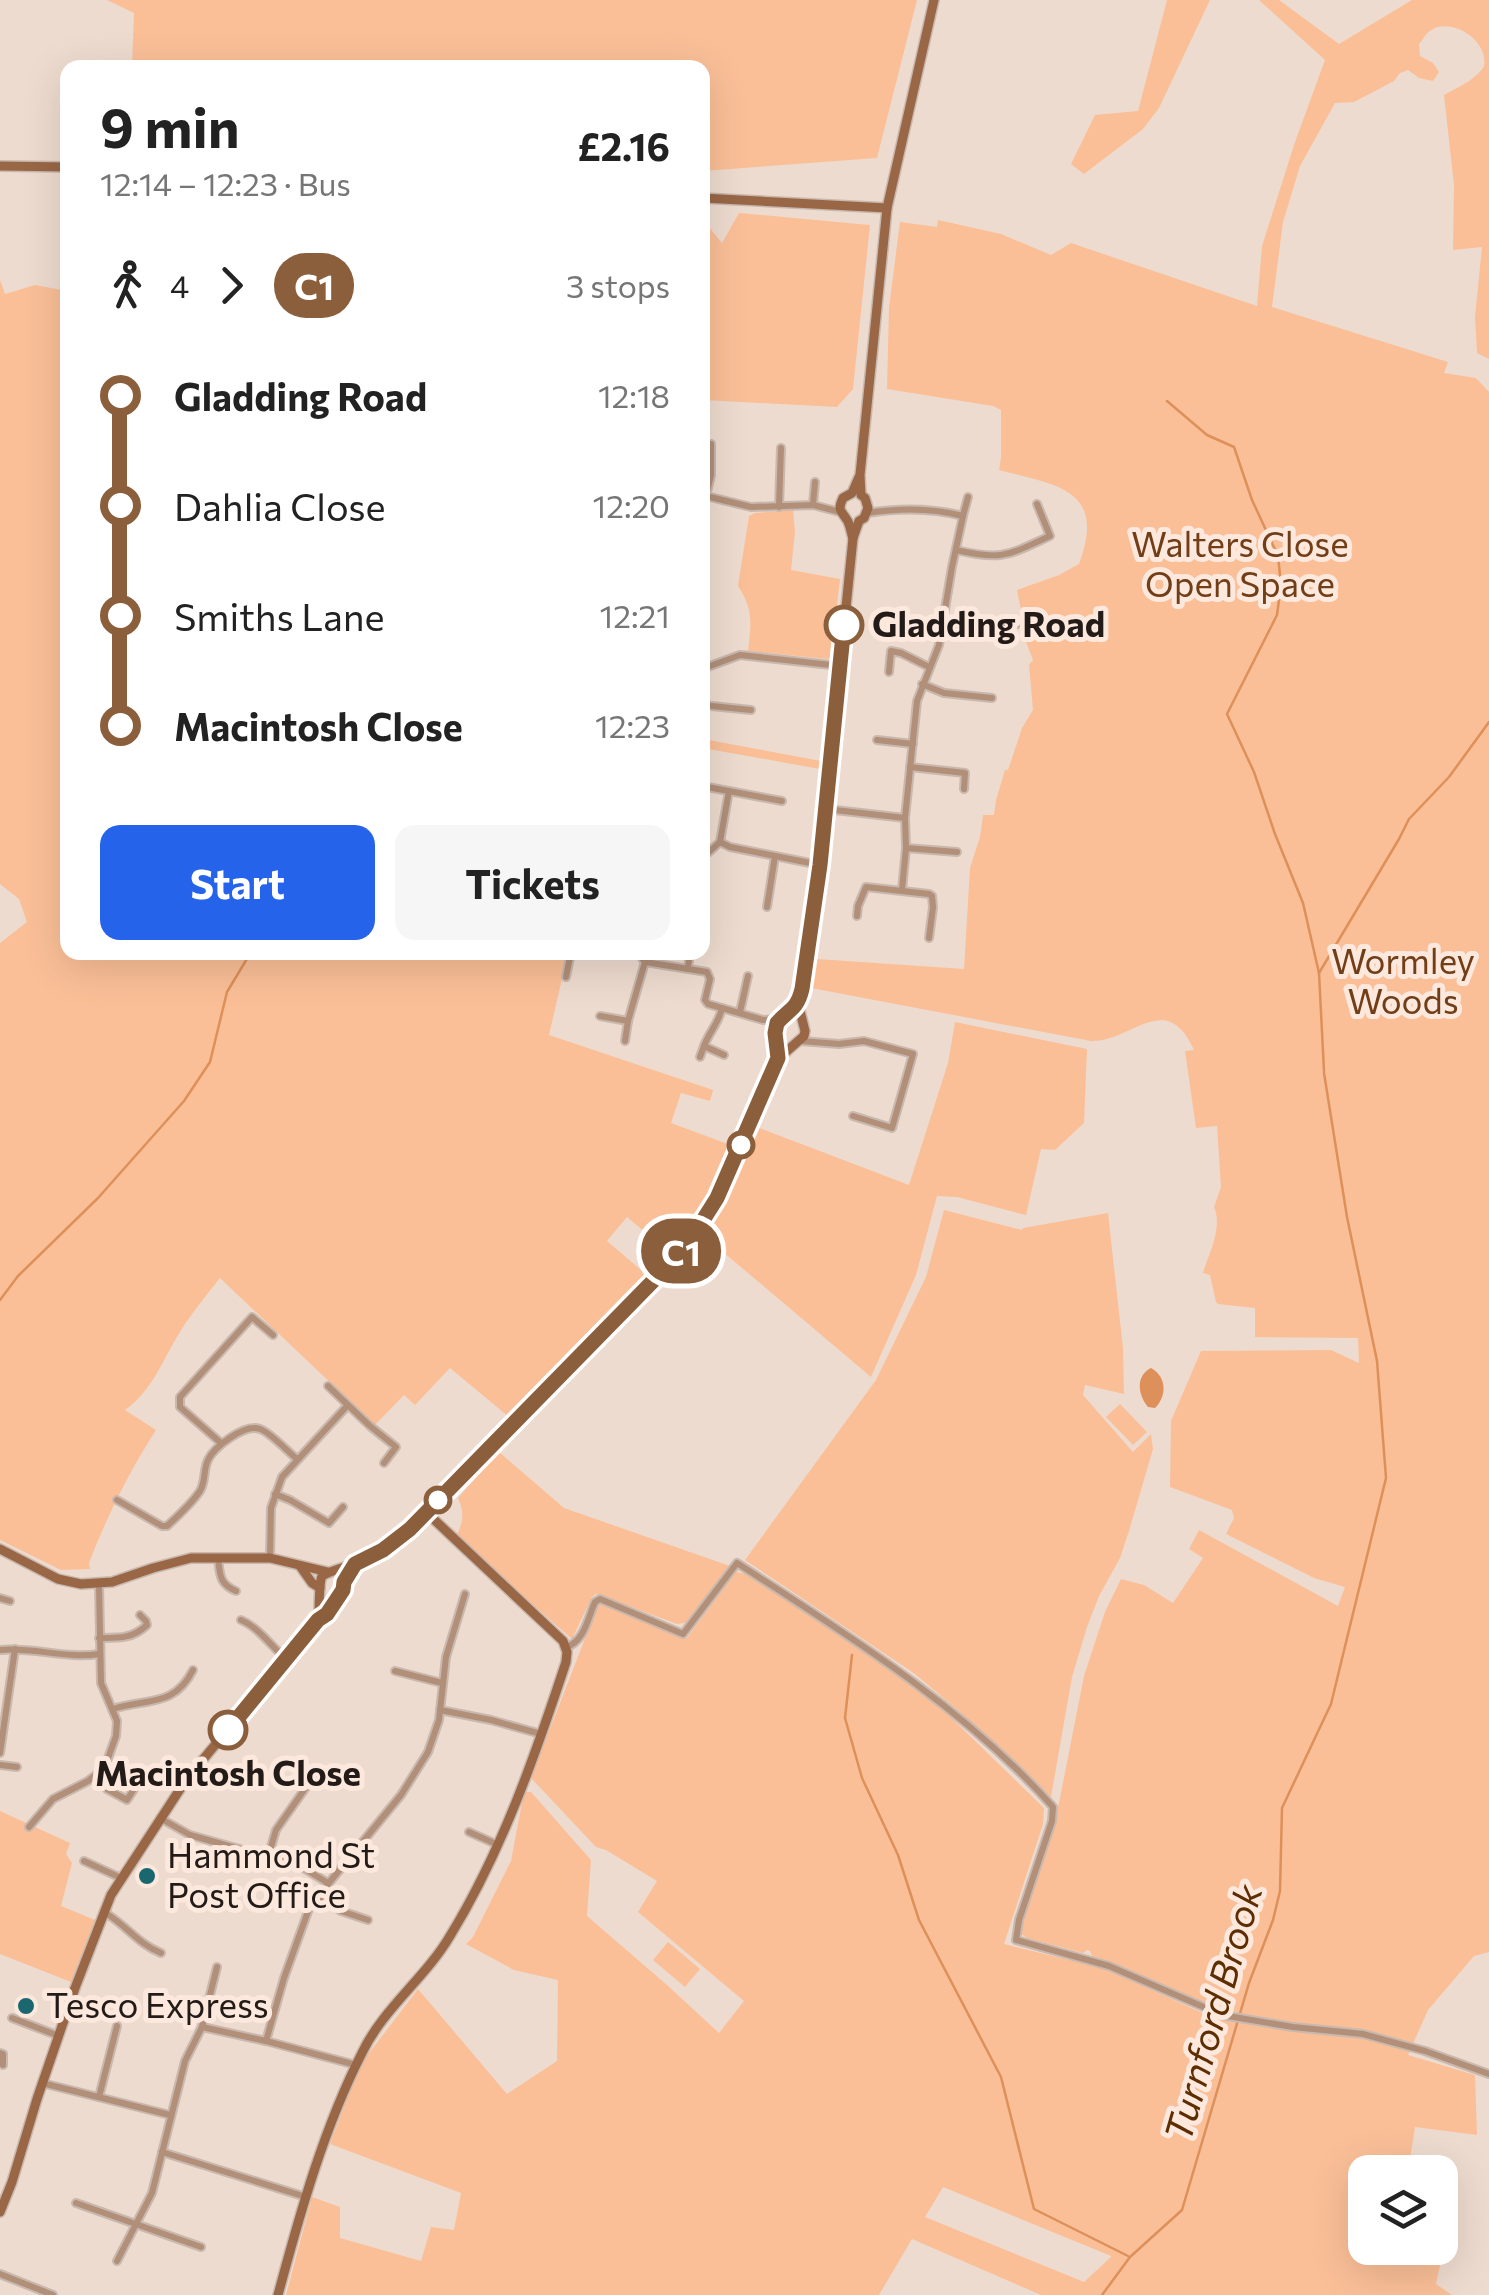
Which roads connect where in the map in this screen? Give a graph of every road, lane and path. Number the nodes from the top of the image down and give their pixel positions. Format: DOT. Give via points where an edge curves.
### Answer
graph roads {
  1 [pos="934,0"];
  2 [pos="0,166"];
  3 [pos="60,168"];
  4 [pos="710,198"];
  5 [pos="887,208"];
  6 [pos="711,444"];
  7 [pos="781,448"];
  8 [pos="710,478"];
  9 [pos="815,482"];
  10 [pos="710,497"];
  11 [pos="968,497"];
  12 [pos="1037,504"];
  13 [pos="814,505"];
  14 [pos="861,505"];
  15 [pos="779,506"];
  16 [pos="842,512"];
  17 [pos="963,516"];
  18 [pos="853,538"];
  19 [pos="955,550"];
  20 [pos="943,620"];
  21 [pos="1019,624"];
  22 [pos="840,666"];
  23 [pos="710,667"];
  24 [pos="929,667"];
  25 [pos="889,672"];
  26 [pos="922,684"];
  27 [pos="992,698"];
  28 [pos="710,705"];
  29 [pos="750,710"];
  30 [pos="877,740"];
  31 [pos="913,744"];
  32 [pos="910,767"];
  33 [pos="710,788"];
  34 [pos="964,789"];
  35 [pos="728,791"];
  36 [pos="782,801"];
  37 [pos="826,810"];
  38 [pos="905,818"];
  39 [pos="720,842"];
  40 [pos="906,848"];
  41 [pos="710,851"];
  42 [pos="957,852"];
  43 [pos="775,856"];
  44 [pos="820,865"];
  45 [pos="862,876"];
  46 [pos="866,886"];
  47 [pos="902,890"];
  48 [pos="767,907"];
  49 [pos="857,916"];
  50 [pos="929,938"];
  51 [pos="570,960"];
  52 [pos="689,960"];
  53 [pos="646,962"];
  54 [pos="688,968"];
  55 [pos="566,976"];
  56 [pos="748,976"];
  57 [pos="800,1000"];
  58 [pos="722,1008"];
  59 [pos="740,1012"];
  60 [pos="600,1016"];
  61 [pos="784,1017"];
  62 [pos="762,1020"];
  63 [pos="628,1021"];
  64 [pos="803,1023"];
  65 [pos="776,1036"];
  66 [pos="917,1040"];
  67 [pos="625,1041"];
  68 [pos="820,1041"];
  69 [pos="796,1043"];
  70 [pos="704,1046"];
  71 [pos="724,1054"];
  72 [pos="913,1054"];
  73 [pos="700,1057"];
  74 [pos="778,1058"];
  75 [pos="853,1116"];
  76 [pos="272,1336"];
  77 [pos="328,1386"];
  78 [pos="347,1406"];
  79 [pos="221,1443"];
  80 [pos="297,1459"];
  81 [pos="384,1463"];
  82 [pos="276,1494"];
  83 [pos="117,1500"];
  84 [pos="343,1506"];
  85 [pos="426,1512"];
  86 [pos="0,1549"];
  87 [pos="218,1558"];
  88 [pos="270,1558"];
  89 [pos="355,1564"];
  90 [pos="300,1566"];
  91 [pos="331,1572"];
  92 [pos="344,1582"];
  93 [pos="99,1585"];
  94 [pos="236,1590"];
  95 [pos="321,1590"];
  96 [pos="340,1594"];
  97 [pos="465,1594"];
  98 [pos="0,1598"];
  99 [pos="10,1601"];
  100 [pos="140,1616"];
  101 [pos="241,1620"];
  102 [pos="318,1620"];
  103 [pos="99,1638"];
  104 [pos="566,1647"];
  105 [pos="15,1649"];
  106 [pos="0,1650"];
  107 [pos="100,1654"];
  108 [pos="286,1659"];
  109 [pos="193,1670"];
  110 [pos="395,1672"];
  111 [pos="5,1683"];
  112 [pos="442,1683"];
  113 [pos="112,1709"];
  114 [pos="440,1710"];
  115 [pos="541,1734"];
  116 [pos="0,1753"];
  117 [pos="0,1765"];
  118 [pos="16,1768"];
  119 [pos="316,1774"];
  120 [pos="96,1776"];
  121 [pos="136,1786"];
  122 [pos="160,1818"];
  123 [pos="30,1827"];
  124 [pos="469,1832"];
  125 [pos="496,1844"];
  126 [pos="268,1857"];
  127 [pos="84,1861"];
  128 [pos="121,1878"];
  129 [pos="328,1882"];
  130 [pos="317,1896"];
  131 [pos="104,1912"];
  132 [pos="368,1920"];
  133 [pos="161,1953"];
  134 [pos="217,1967"];
  135 [pos="12,2018"];
  136 [pos="117,2026"];
  137 [pos="202,2027"];
  138 [pos="59,2036"];
  139 [pos="266,2041"];
  140 [pos="0,2053"];
  141 [pos="3,2065"];
  142 [pos="356,2066"];
  143 [pos="1489,2074"];
  144 [pos="42,2083"];
  145 [pos="99,2097"];
  146 [pos="170,2116"];
  147 [pos="162,2152"];
  148 [pos="0,2180"];
  149 [pos="7,2188"];
  150 [pos="306,2197"];
  151 [pos="76,2203"];
  152 [pos="0,2212"];
  153 [pos="137,2224"];
  154 [pos="200,2247"];
  155 [pos="117,2261"];
  156 [pos="0,2274"];
  157 [pos="53,2295"];
  158 [pos="278,2295"];
  1 -- 5 [label="street"];
  2 -- 3 [label="street"];
  4 -- 5 [label="street"];
  5 -- 14 [label="street"];
  6 -- 8 [label="street"];
  7 -- 15 [label="street"];
  9 -- 13 [label="street"];
  10 -- 15 [label="street"];
  11 -- 17 [label="street"];
  12 -- 19 [label="street" via="1050,536 997,557"];
  13 -- 15 [label="street"];
  13 -- 16 [label="street"];
  14 -- 16 [label="street"];
  14 -- 16 [label="street" via="842,498"];
  14 -- 17 [label="street"];
  14 -- 18 [label="street"];
  16 -- 18 [label="street"];
  17 -- 19 [label="street"];
  18 -- 22 [label="street"];
  19 -- 20 [label="street"];
  20 -- 21 [label="street"];
  20 -- 24 [label="street"];
  22 -- 23 [label="street" via="740,655"];
  22 -- 37 [label="street"];
  24 -- 25 [label="street" via="891,652"];
  24 -- 26 [label="street"];
  26 -- 27 [label="street"];
  26 -- 31 [label="street"];
  28 -- 29 [label="street"];
  30 -- 31 [label="street"];
  31 -- 32 [label="street"];
  32 -- 34 [label="street" via="965,773"];
  32 -- 38 [label="street"];
  33 -- 35 [label="street"];
  35 -- 36 [label="street"];
  35 -- 39 [label="street"];
  37 -- 38 [label="street"];
  37 -- 44 [label="street"];
  38 -- 40 [label="street"];
  39 -- 41 [label="street"];
  39 -- 43 [label="street"];
  40 -- 42 [label="street"];
  40 -- 47 [label="street"];
  43 -- 44 [label="street"];
  43 -- 48 [label="street"];
  44 -- 57 [label="street"];
  45 -- 46 [label="street"];
  46 -- 47 [label="street"];
  46 -- 49 [label="street"];
  47 -- 50 [label="street" via="932,896"];
  51 -- 55 [label="street"];
  52 -- 54 [label="street"];
  53 -- 54 [label="street"];
  53 -- 63 [label="street"];
  54 -- 58 [label="street" via="708,973 705,1002"];
  56 -- 59 [label="street"];
  57 -- 61 [label="street"];
  57 -- 64 [label="street"];
  58 -- 59 [label="street"];
  58 -- 70 [label="street"];
  59 -- 62 [label="street"];
  60 -- 63 [label="street"];
  61 -- 62 [label="street"];
  61 -- 64 [label="street"];
  61 -- 65 [label="street"];
  62 -- 65 [label="street"];
  63 -- 67 [label="street"];
  64 -- 68 [label="street"];
  64 -- 69 [label="street" via="804,1036"];
  65 -- 69 [label="street"];
  65 -- 74 [label="street"];
  66 -- 72 [label="street"];
  68 -- 69 [label="street"];
  68 -- 72 [label="street" via="864,1042"];
  69 -- 74 [label="street"];
  70 -- 71 [label="street"];
  70 -- 73 [label="street"];
  72 -- 75 [label="street" via="891,1132"];
  74 -- 85 [label="street" via="717,1198 688,1244"];
  76 -- 79 [label="street" via="252,1317 180,1397 180,1407"];
  77 -- 78 [label="street"];
  78 -- 80 [label="street"];
  78 -- 81 [label="street" via="396,1446"];
  79 -- 80 [label="street" via="259,1428"];
  79 -- 83 [label="street" via="206,1463 198,1494 167,1526"];
  80 -- 82 [label="street"];
  82 -- 84 [label="street" via="329,1523"];
  82 -- 88 [label="street"];
  85 -- 89 [label="street" via="394,1542"];
  85 -- 104 [label="street"];
  86 -- 93 [label="street" via="58,1579"];
  87 -- 88 [label="street"];
  87 -- 93 [label="street" via="192,1558"];
  87 -- 94 [label="street" via="220,1578"];
  88 -- 90 [label="street"];
  89 -- 91 [label="street"];
  89 -- 92 [label="street"];
  90 -- 91 [label="street"];
  90 -- 95 [label="street"];
  91 -- 92 [label="street"];
  91 -- 95 [label="street" via="320,1580"];
  92 -- 96 [label="street"];
  93 -- 103 [label="street"];
  95 -- 96 [label="street"];
  95 -- 102 [label="street"];
  96 -- 102 [label="street"];
  97 -- 112 [label="street"];
  98 -- 99 [label="street"];
  100 -- 103 [label="street" via="147,1626 138,1634"];
  101 -- 108 [label="street"];
  102 -- 108 [label="street"];
  103 -- 107 [label="street"];
  104 -- 115 [label="street"];
  104 -- 143 [label="street" via="580,1639 600,1600 684,1634 737,1563 976,1729 1053,1807 1016,1940 1109,1966 1222,2015 1363,2034"];
  105 -- 106 [label="street"];
  105 -- 107 [label="street"];
  105 -- 111 [label="street"];
  107 -- 113 [label="street" via="102,1689"];
  108 -- 122 [label="street"];
  109 -- 113 [label="street" via="169,1697"];
  110 -- 112 [label="street"];
  111 -- 116 [label="street"];
  112 -- 114 [label="street"];
  113 -- 120 [label="street" via="116,1736"];
  114 -- 115 [label="street"];
  114 -- 129 [label="street" via="421,1766"];
  115 -- 125 [label="street"];
  117 -- 118 [label="street"];
  119 -- 126 [label="street" via="276,1830"];
  120 -- 121 [label="street" via="127,1800"];
  120 -- 123 [label="street" via="52,1799"];
  122 -- 126 [label="street" via="190,1835"];
  122 -- 128 [label="street"];
  124 -- 125 [label="street"];
  125 -- 142 [label="street" via="451,1935"];
  126 -- 129 [label="street"];
  127 -- 128 [label="street"];
  128 -- 131 [label="street"];
  129 -- 130 [label="street"];
  130 -- 132 [label="street"];
  130 -- 139 [label="street"];
  131 -- 133 [label="street"];
  131 -- 138 [label="street"];
  134 -- 137 [label="street"];
  135 -- 138 [label="street"];
  136 -- 145 [label="street"];
  137 -- 139 [label="street"];
  137 -- 146 [label="street"];
  138 -- 144 [label="street"];
  139 -- 142 [label="street"];
  140 -- 141 [label="street"];
  142 -- 150 [label="street"];
  144 -- 145 [label="street"];
  144 -- 149 [label="street"];
  145 -- 146 [label="street"];
  146 -- 147 [label="street"];
  147 -- 150 [label="street"];
  147 -- 153 [label="street"];
  148 -- 149 [label="street"];
  149 -- 152 [label="street"];
  150 -- 158 [label="street"];
  151 -- 153 [label="street"];
  153 -- 154 [label="street"];
  153 -- 155 [label="street"];
  156 -- 157 [label="street"];
}
